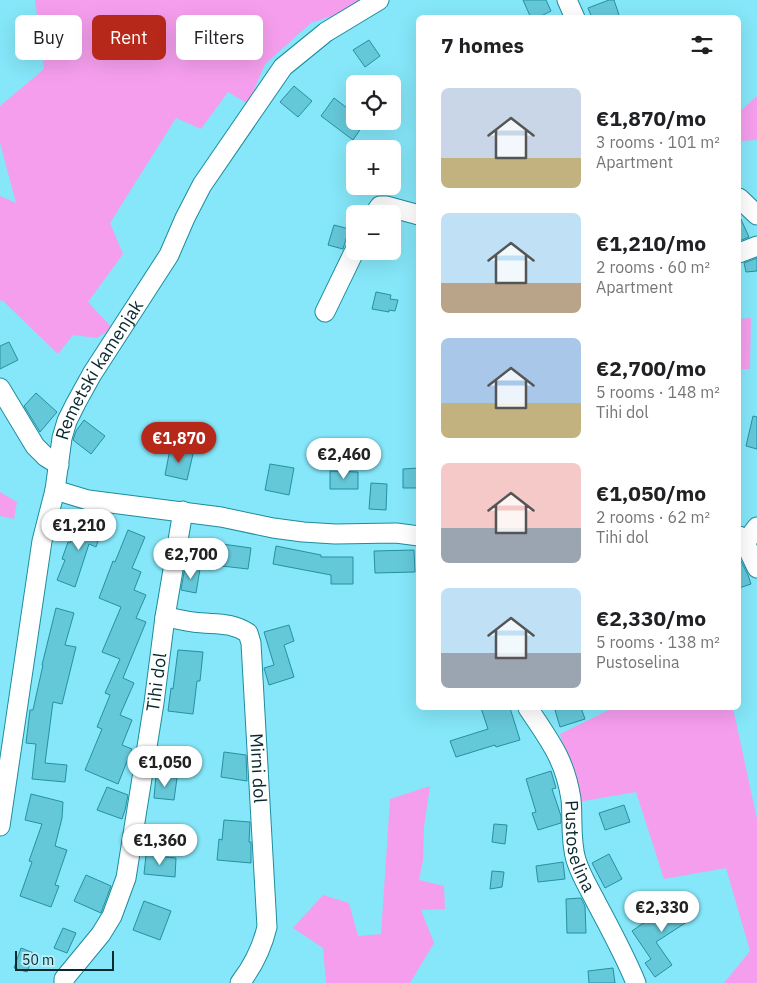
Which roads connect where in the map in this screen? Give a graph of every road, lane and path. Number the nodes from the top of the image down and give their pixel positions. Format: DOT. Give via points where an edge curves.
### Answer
graph roads {
  1 [pos="379,0"];
  2 [pos="567,0"];
  3 [pos="574,15"];
  4 [pos="741,200"];
  5 [pos="401,210"];
  6 [pos="416,214"];
  7 [pos="757,215"];
  8 [pos="757,246"];
  9 [pos="741,252"];
  10 [pos="350,260"];
  11 [pos="325,312"];
  12 [pos="0,388"];
  13 [pos="59,465"];
  14 [pos="55,490"];
  15 [pos="183,512"];
  16 [pos="757,527"];
  17 [pos="416,536"];
  18 [pos="741,542"];
  19 [pos="757,568"];
  20 [pos="165,616"];
  21 [pos="529,710"];
  22 [pos="0,826"];
  23 [pos="64,983"];
  24 [pos="240,983"];
  25 [pos="636,983"];
  1 -- 13 [label="street, Remetski kamenjak" via="326,32 284,67 202,186 169,255 92,374 67,421"];
  2 -- 3 [label="street"];
  4 -- 7 [label="street"];
  5 -- 6 [label="street"];
  8 -- 9 [label="street"];
  10 -- 11 [label="street"];
  12 -- 13 [label="street" via="35,446"];
  13 -- 14 [label="street, Remetski kamenjak"];
  14 -- 15 [label="street" via="88,500"];
  14 -- 22 [label="street, Remetski kamenjak" via="37,569"];
  15 -- 17 [label="street" via="303,532"];
  15 -- 20 [label="street, Tihi dol"];
  16 -- 18 [label="street"];
  18 -- 19 [label="street"];
  20 -- 23 [label="street, Tihi dol" via="126,878 112,916"];
  20 -- 24 [label="street, Mirni dol" via="237,626 248,633 251,643 267,927 257,958"];
  21 -- 25 [label="street, Pustoselina" via="561,760 571,802 576,859"];
}
